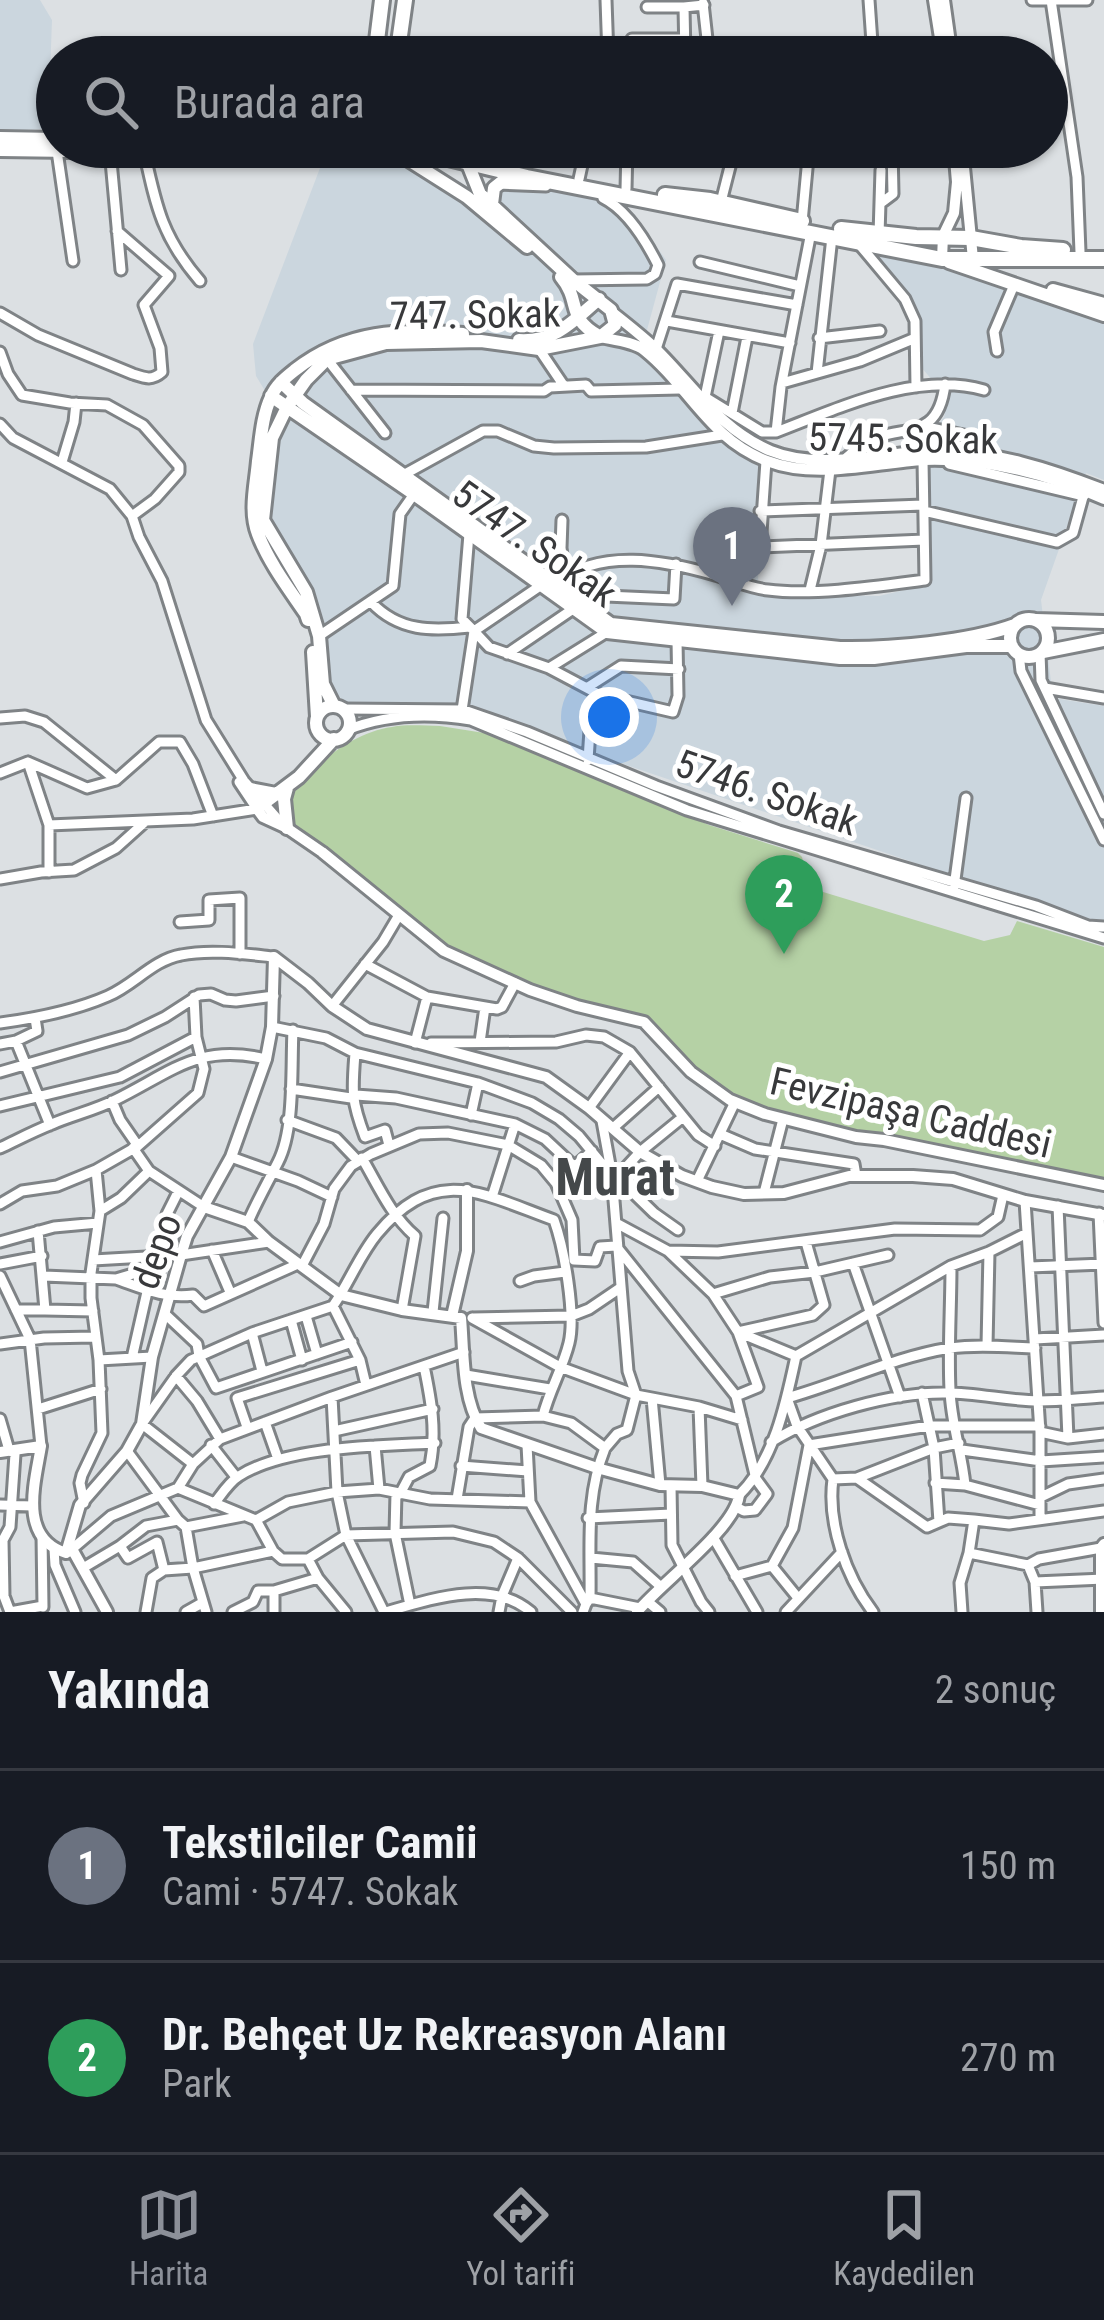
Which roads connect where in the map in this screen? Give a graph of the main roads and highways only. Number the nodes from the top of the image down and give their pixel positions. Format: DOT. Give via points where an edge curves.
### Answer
graph roads {
  1 [pos="382,0"];
  2 [pos="405,0"];
  3 [pos="378,36"];
  4 [pos="400,36"];
  5 [pos="0,139"];
  6 [pos="36,143"];
  7 [pos="36,146"];
  8 [pos="0,149"];
  9 [pos="421,168"];
  10 [pos="477,168"];
  11 [pos="505,168"];
  12 [pos="529,168"];
  13 [pos="527,177"];
  14 [pos="492,204"];
  15 [pos="807,227"];
  16 [pos="1104,257"];
  17 [pos="1030,258"];
  18 [pos="942,259"];
  19 [pos="973,259"];
  20 [pos="1018,283"];
  21 [pos="599,299"];
  22 [pos="1104,304"];
  23 [pos="1104,315"];
  24 [pos="576,319"];
  25 [pos="601,337"];
  26 [pos="281,382"];
  27 [pos="296,394"];
  28 [pos="271,396"];
  29 [pos="287,407"];
  30 [pos="554,582"];
  31 [pos="577,606"];
  32 [pos="1036,620"];
  33 [pos="1104,622"];
  34 [pos="1015,625"];
  35 [pos="1104,640"];
  36 [pos="1016,650"];
  37 [pos="1041,652"];
  38 [pos="338,708"];
  39 [pos="317,722"];
  40 [pos="334,740"];
  41 [pos="288,785"];
  42 [pos="250,789"];
  43 [pos="260,807"];
  44 [pos="287,828"];
  1 -- 3 [label="main road"];
  2 -- 4 [label="main road"];
  5 -- 6 [label="main road"];
  7 -- 8 [label="main road"];
  9 -- 24 [label="main road" via="566,281"];
  10 -- 14 [label="main road" via="480,194"];
  11 -- 13 [label="main road"];
  12 -- 15 [label="main road" via="721,202"];
  13 -- 14 [label="main road" via="498,184"];
  13 -- 15 [label="main road"];
  14 -- 21 [label="main road"];
  15 -- 16 [label="main road"];
  15 -- 18 [label="main road"];
  16 -- 17 [label="main road"];
  17 -- 19 [label="main road"];
  17 -- 20 [label="main road" via="1018,268"];
  18 -- 19 [label="main road"];
  18 -- 20 [label="main road"];
  19 -- 20 [label="main road"];
  20 -- 22 [label="main road"];
  20 -- 23 [label="main road"];
  21 -- 24 [label="main road, 747. Sokak"];
  21 -- 25 [label="main road" via="615,325"];
  24 -- 25 [label="main road"];
  24 -- 26 [label="main road, 747. Sokak" via="544,340 376,333 329,348"];
  25 -- 27 [label="main road, 747. Sokak" via="539,349 386,343 327,359"];
  26 -- 27 [label="main road, 5747. Sokak"];
  26 -- 28 [label="main road, 747. Sokak"];
  27 -- 29 [label="main road"];
  27 -- 30 [label="main road, 5747. Sokak"];
  28 -- 29 [label="main road, 5747. Sokak"];
  28 -- 39 [label="main road" via="255,524 306,614"];
  29 -- 30 [label="main road, 5747. Sokak"];
  29 -- 38 [label="main road" via="272,438 263,520 306,592 323,685"];
  30 -- 31 [label="main road, 5747. Sokak"];
  31 -- 34 [label="main road, 5747. Sokak" via="611,624 839,648"];
  31 -- 36 [label="main road, 5747. Sokak" via="607,632 840,658 966,646"];
  32 -- 33 [label="main road"];
  32 -- 34 [label="main road"];
  32 -- 37 [label="main road" via="1048,634"];
  34 -- 36 [label="main road"];
  35 -- 37 [label="main road"];
  36 -- 37 [label="main road"];
  38 -- 39 [label="main road" via="324,709"];
  38 -- 40 [label="main road" via="350,721"];
  39 -- 40 [label="main road"];
  39 -- 41 [label="main road"];
  40 -- 41 [label="main road"];
  41 -- 42 [label="main road"];
  41 -- 43 [label="main road"];
  41 -- 44 [label="main road"];
}
